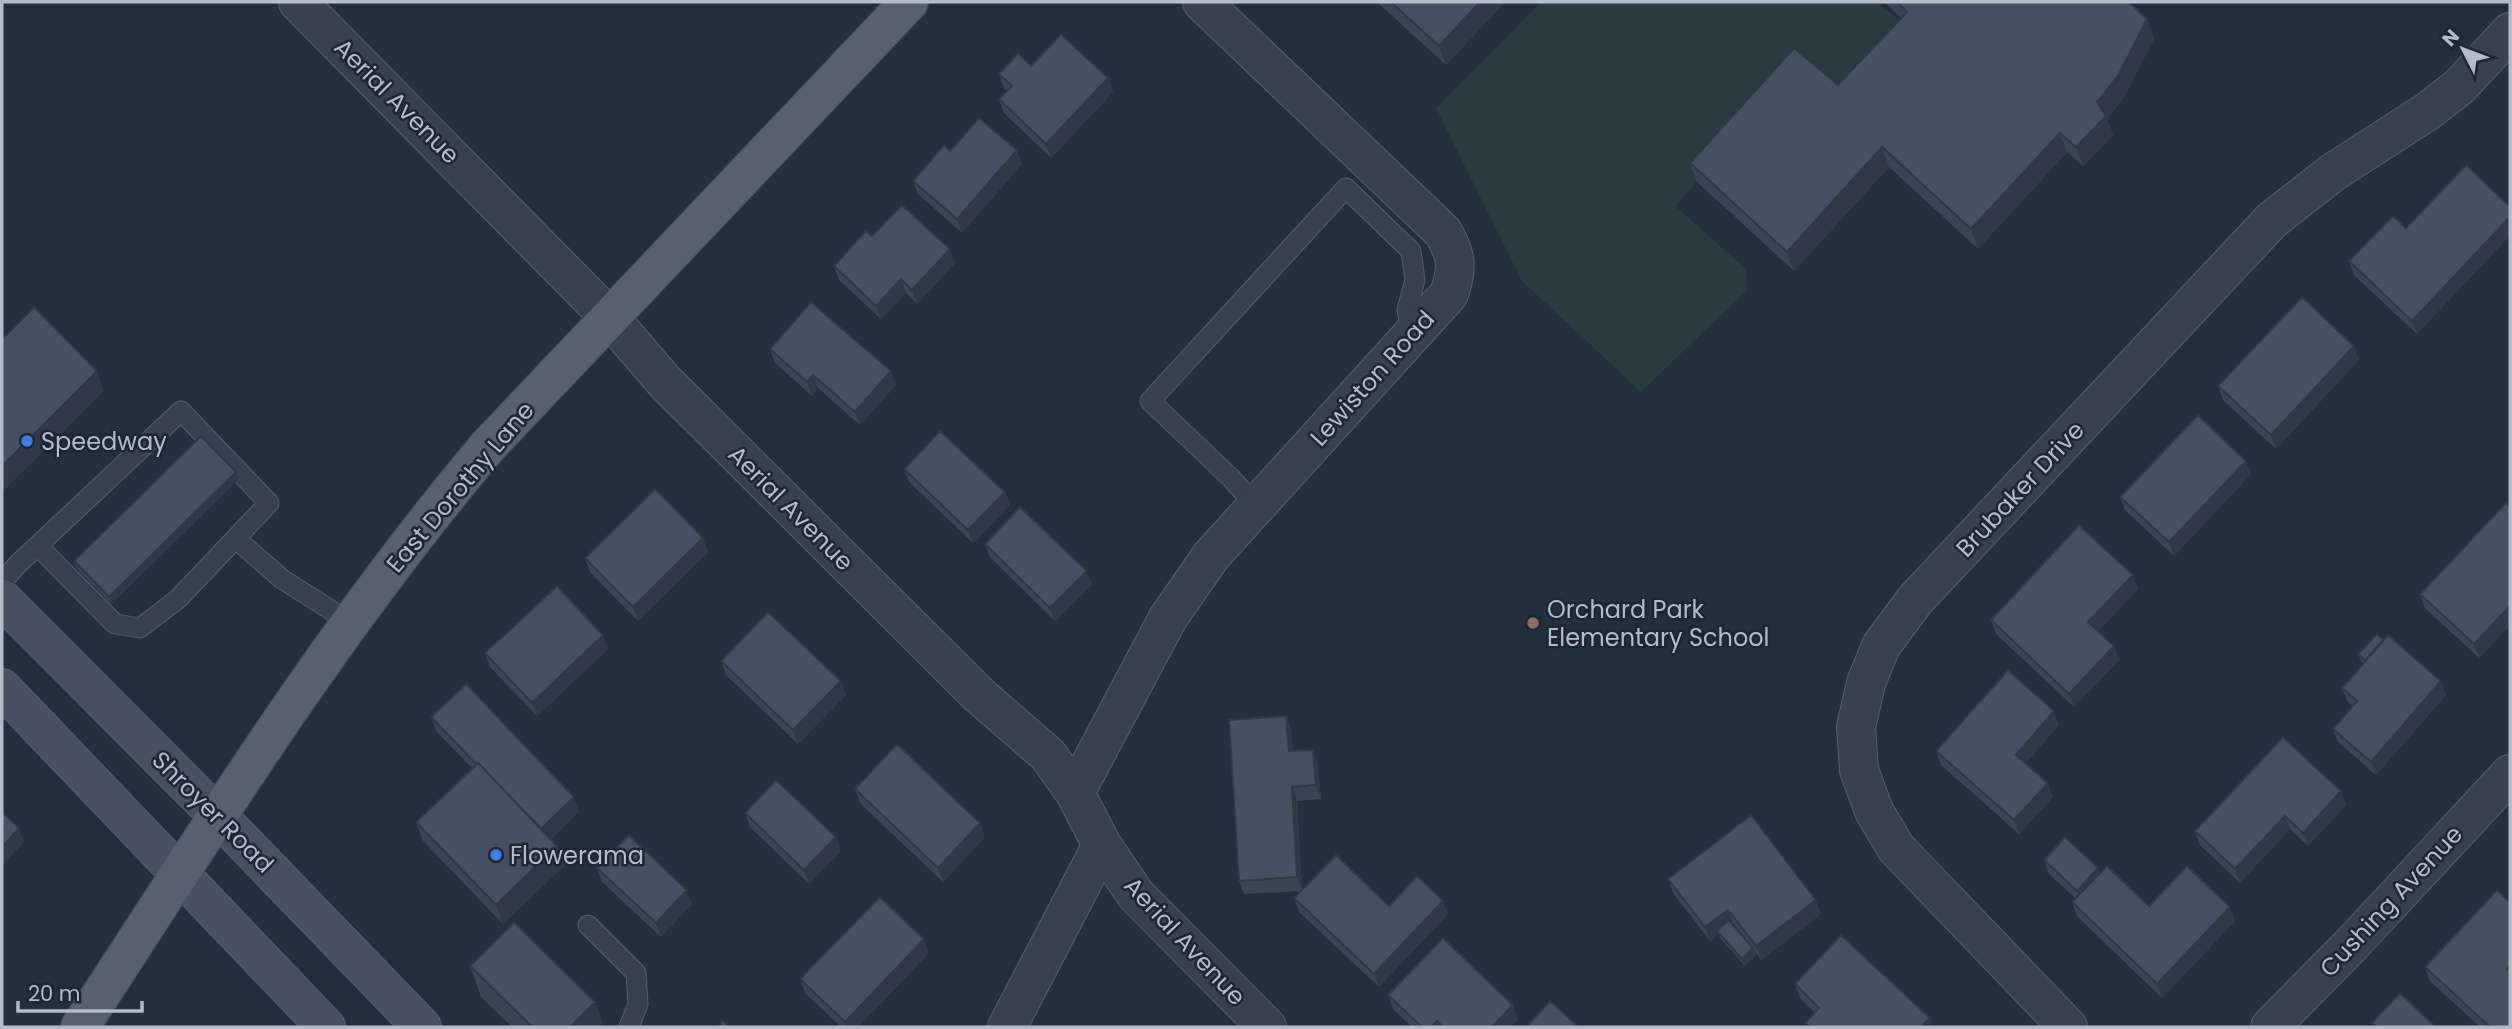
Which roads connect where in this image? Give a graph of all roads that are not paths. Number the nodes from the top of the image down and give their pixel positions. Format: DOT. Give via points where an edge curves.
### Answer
graph roads {
  1 [pos="298,2"];
  2 [pos="909,2"];
  3 [pos="1202,2"];
  4 [pos="2510,32"];
  5 [pos="610,318"];
  6 [pos="1411,334"];
  7 [pos="1255,505"];
  8 [pos="236,539"];
  9 [pos="38,546"];
  10 [pos="2,582"];
  11 [pos="2,599"];
  12 [pos="351,622"];
  13 [pos="2,688"];
  14 [pos="2510,774"];
  15 [pos="1075,793"];
  16 [pos="217,815"];
  17 [pos="1102,845"];
  18 [pos="180,872"];
  19 [pos="588,925"];
  20 [pos="80,1027"];
  21 [pos="327,1027"];
  22 [pos="422,1027"];
  23 [pos="629,1027"];
  24 [pos="1007,1027"];
  25 [pos="1266,1027"];
  26 [pos="2068,1027"];
  27 [pos="2270,1027"];
  1 -- 5 [label="street, Aerial Avenue"];
  2 -- 5 [label="main road, East Dorothy Lane"];
  3 -- 6 [label="street, Lewiston Road" via="1443,232 1453,248 1456,272 1449,294"];
  4 -- 26 [label="street, Brubaker Drive" via="2459,87 2332,173 2272,220 1915,600 1881,646 1856,727 1859,770 1874,811 1896,848"];
  5 -- 12 [label="main road, East Dorothy Lane" via="488,446 426,519"];
  5 -- 15 [label="street, Aerial Avenue" via="673,391 979,695 1048,755"];
  6 -- 7 [label="street, Lewiston Road"];
  6 -- 7 [label="lane" via="1407,310 1415,280 1411,251 1346,188 1150,401"];
  7 -- 15 [label="street, Lewiston Road" via="1168,618"];
  8 -- 9 [label="lane" via="178,598 140,628 115,624"];
  8 -- 9 [label="lane" via="269,503 181,411"];
  8 -- 12 [label="lane" via="282,579"];
  9 -- 10 [label="lane"];
  11 -- 16 [label="main road, Shroyer Road"];
  12 -- 16 [label="main road, East Dorothy Lane"];
  13 -- 18 [label="main road"];
  14 -- 27 [label="street, Cushing Avenue"];
  15 -- 17 [label="street, Aerial Avenue"];
  16 -- 18 [label="main road, East Dorothy Lane"];
  16 -- 22 [label="main road, Shroyer Road"];
  17 -- 24 [label="street"];
  17 -- 25 [label="street, Aerial Avenue" via="1136,895"];
  18 -- 20 [label="main road, East Dorothy Lane"];
  18 -- 21 [label="main road"];
  19 -- 23 [label="lane" via="636,973 638,1004"];
}
